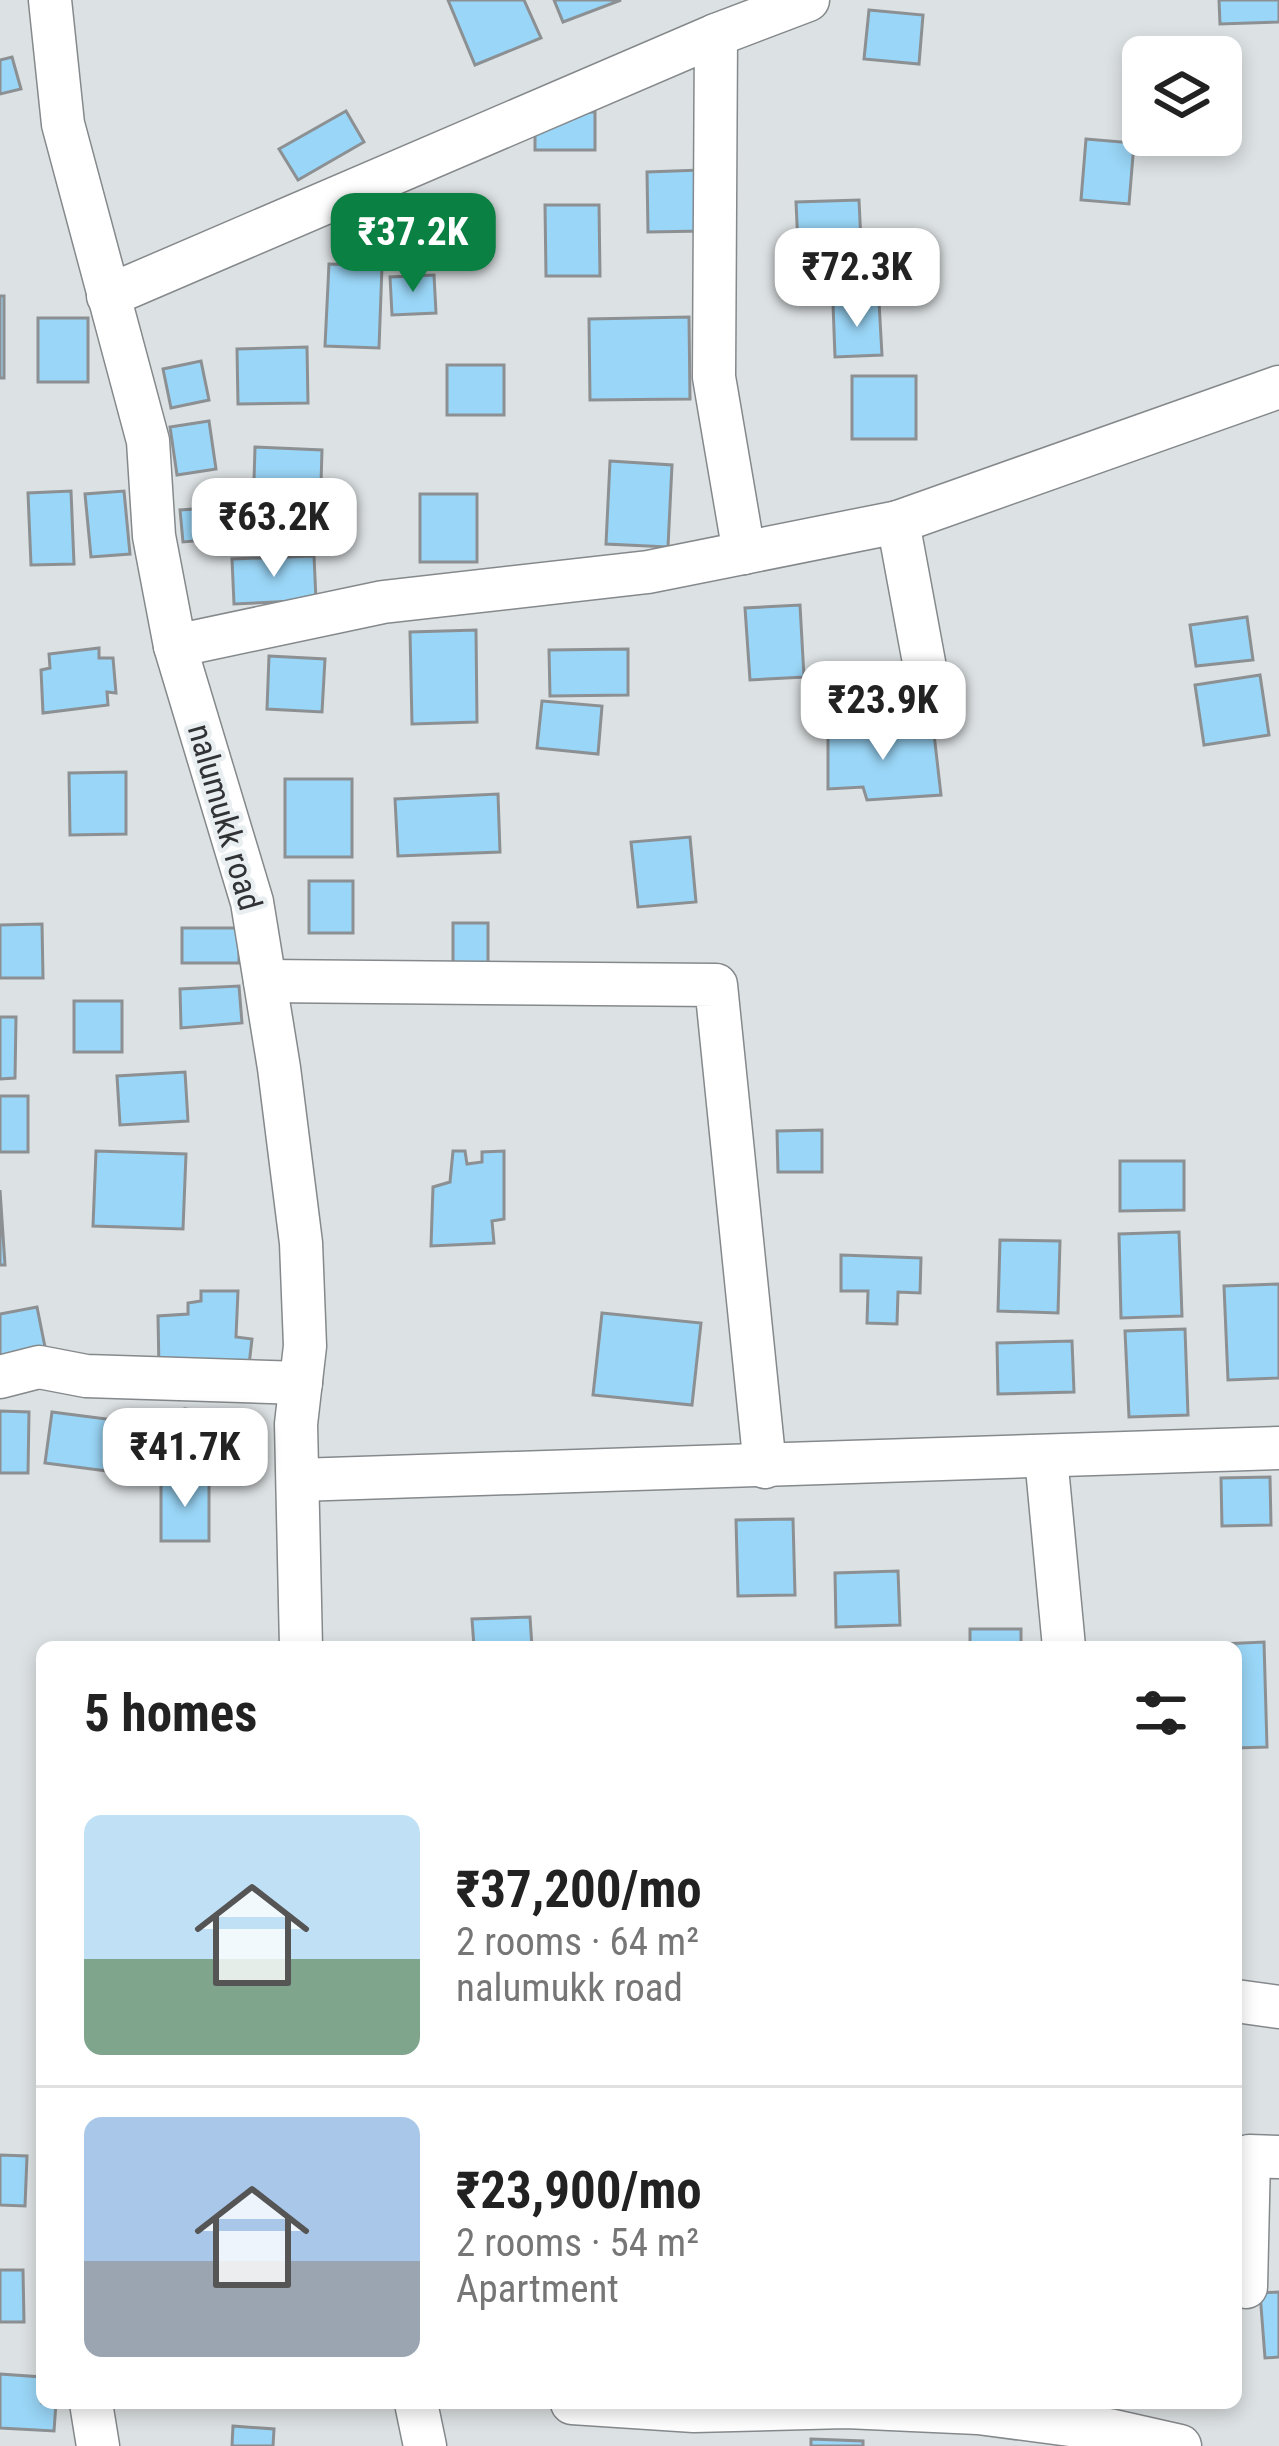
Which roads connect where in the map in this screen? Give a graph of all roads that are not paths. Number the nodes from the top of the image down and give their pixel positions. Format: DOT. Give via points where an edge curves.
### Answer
graph roads {
  1 [pos="50,0"];
  2 [pos="808,0"];
  3 [pos="716,34"];
  4 [pos="108,296"];
  5 [pos="1279,387"];
  6 [pos="898,523"];
  7 [pos="744,553"];
  8 [pos="175,646"];
  9 [pos="933,711"];
  10 [pos="265,981"];
  11 [pos="0,1377"];
  12 [pos="301,1383"];
  13 [pos="1279,1448"];
  14 [pos="1046,1456"];
  15 [pos="764,1467"];
  16 [pos="298,1480"];
  17 [pos="301,1641"];
  18 [pos="1063,1641"];
  19 [pos="1242,2002"];
  20 [pos="1279,2007"];
  21 [pos="1279,2157"];
  22 [pos="1246,2287"];
  23 [pos="92,2409"];
  24 [pos="417,2409"];
  25 [pos="678,2409"];
  26 [pos="770,2409"];
  27 [pos="872,2409"];
  28 [pos="98,2446"];
  29 [pos="425,2446"];
  30 [pos="1180,2446"];
  1 -- 4 [label="street, nalumukk road" via="62,124"];
  2 -- 3 [label="street"];
  3 -- 4 [label="street"];
  3 -- 7 [label="street" via="714,377"];
  4 -- 8 [label="street, nalumukk road" via="148,442 154,536"];
  5 -- 6 [label="street"];
  6 -- 7 [label="street"];
  6 -- 9 [label="street"];
  7 -- 8 [label="street" via="383,602"];
  8 -- 10 [label="street, nalumukk road" via="252,902"];
  10 -- 12 [label="street, nalumukk road" via="301,1243"];
  10 -- 15 [label="street" via="716,985"];
  11 -- 12 [label="street" via="39,1367 86,1376"];
  12 -- 16 [label="street, nalumukk road"];
  13 -- 14 [label="street"];
  14 -- 15 [label="street"];
  14 -- 18 [label="street"];
  15 -- 16 [label="street"];
  16 -- 17 [label="street, nalumukk road"];
  19 -- 20 [label="street"];
  21 -- 22 [label="street" via="1249,2156"];
  23 -- 28 [label="street"];
  24 -- 29 [label="street"];
  25 -- 26 [label="street"];
  27 -- 30 [label="street" via="978,2413"];
}
